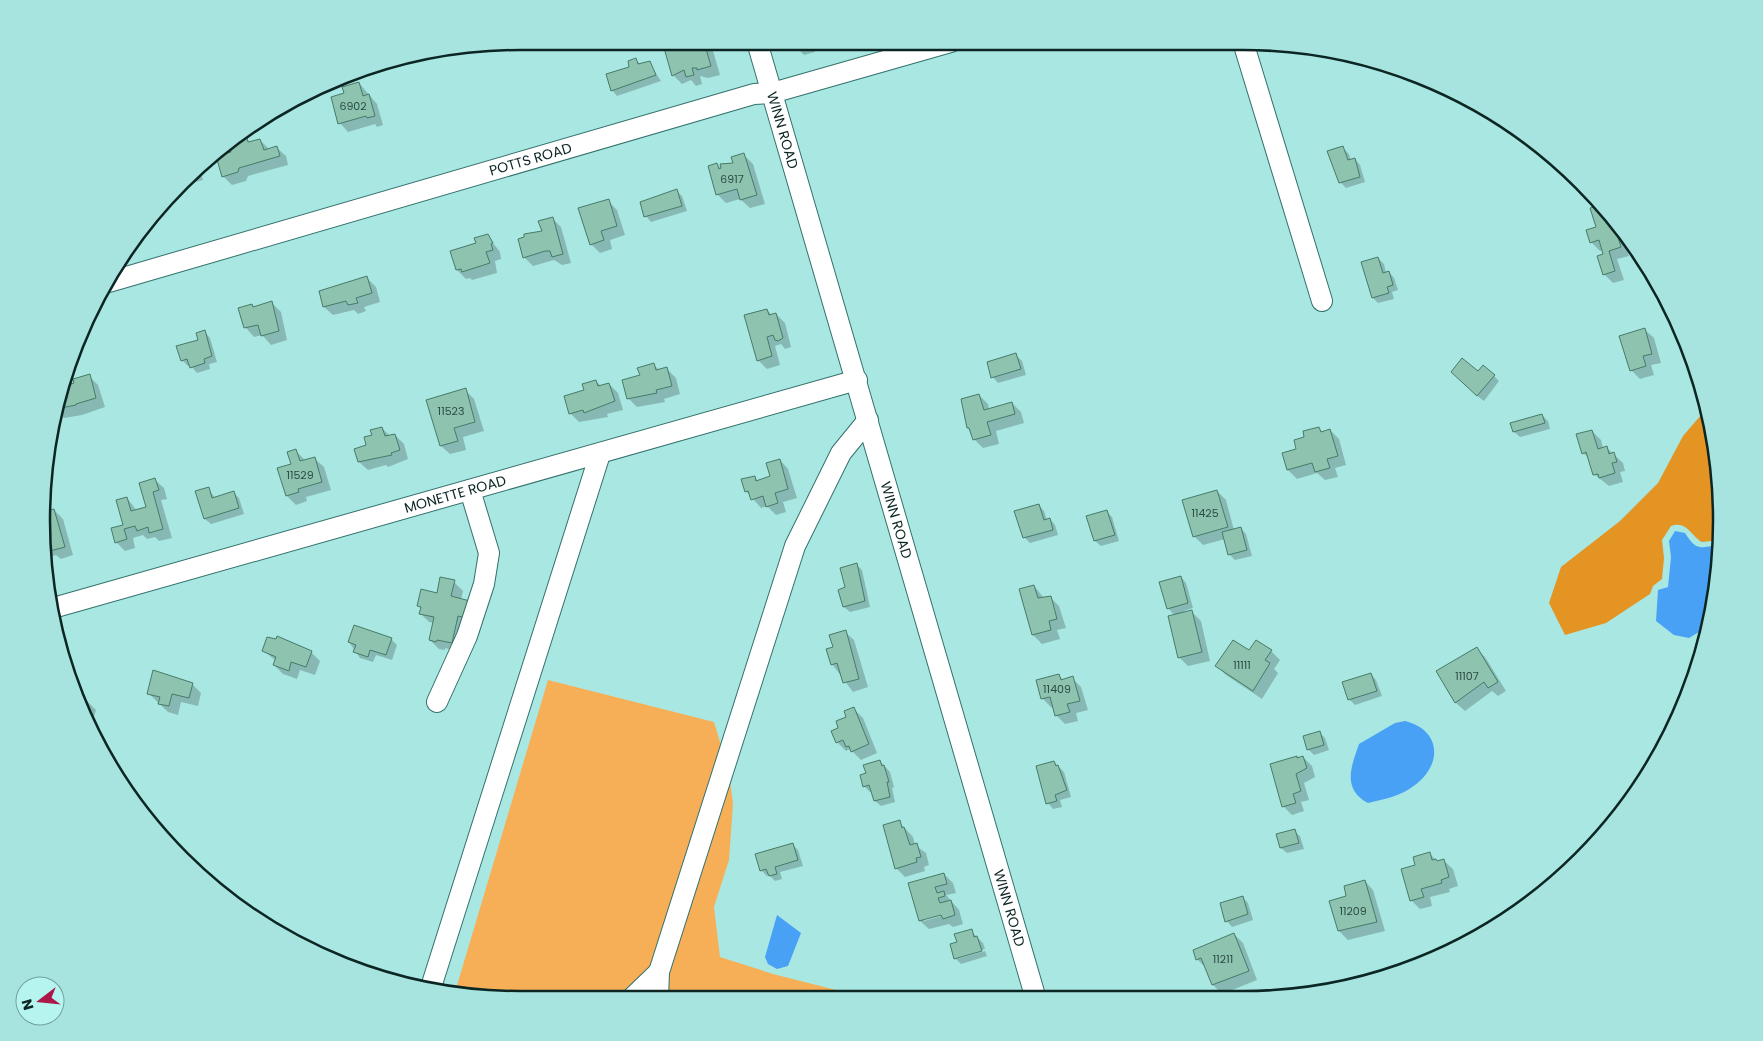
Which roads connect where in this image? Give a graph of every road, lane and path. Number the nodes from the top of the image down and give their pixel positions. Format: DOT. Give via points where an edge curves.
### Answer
graph roads {
  1 [pos="759,50"];
  2 [pos="923,50"];
  3 [pos="1245,50"];
  4 [pos="772,93"];
  5 [pos="116,280"];
  6 [pos="1322,302"];
  7 [pos="857,380"];
  8 [pos="868,420"];
  9 [pos="600,454"];
  10 [pos="470,490"];
  11 [pos="58,607"];
  12 [pos="437,702"];
  13 [pos="660,972"];
  14 [pos="432,983"];
  15 [pos="640,991"];
  16 [pos="659,991"];
  17 [pos="1034,991"];
  1 -- 4 [label="street, WINN ROAD"];
  2 -- 4 [label="street, POTTS ROAD"];
  3 -- 6 [label="street"];
  4 -- 5 [label="street, POTTS ROAD" via="754,94"];
  4 -- 7 [label="street, WINN ROAD"];
  7 -- 8 [label="street, WINN ROAD"];
  7 -- 9 [label="street, MONETTE ROAD"];
  8 -- 13 [label="street" via="841,453 795,546"];
  8 -- 17 [label="street, WINN ROAD"];
  9 -- 10 [label="street, MONETTE ROAD"];
  9 -- 14 [label="street"];
  10 -- 11 [label="street, MONETTE ROAD"];
  10 -- 12 [label="street" via="490,553 467,636"];
  13 -- 15 [label="street"];
  13 -- 16 [label="street"];
}
